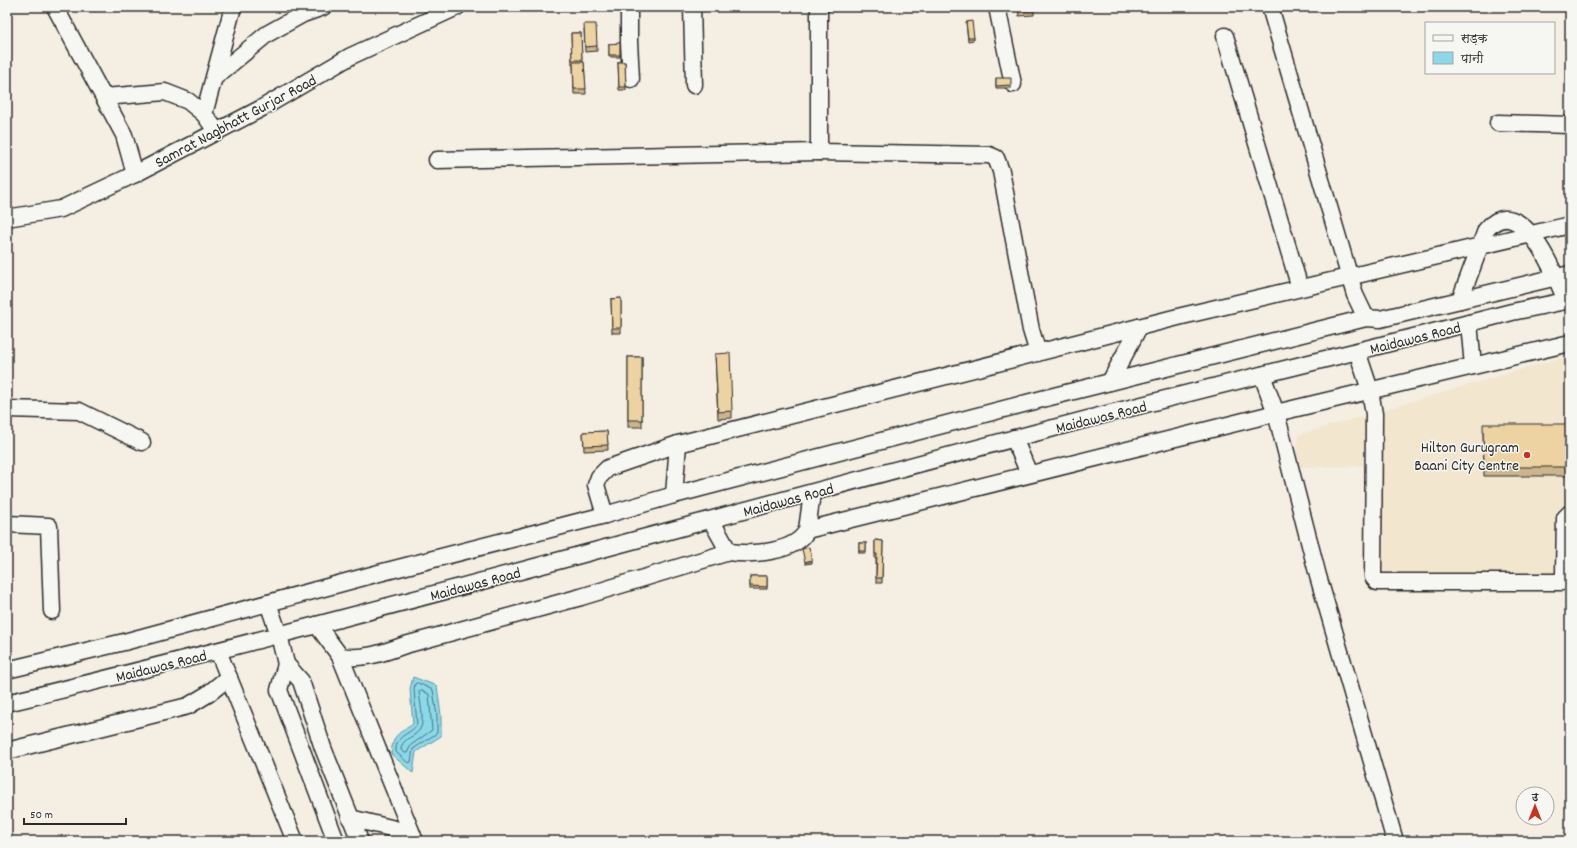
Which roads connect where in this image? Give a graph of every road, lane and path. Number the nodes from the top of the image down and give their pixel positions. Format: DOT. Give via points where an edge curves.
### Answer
graph roads {
  1 [pos="55,7"];
  2 [pos="233,7"];
  3 [pos="323,7"];
  4 [pos="457,7"];
  5 [pos="629,7"];
  6 [pos="692,7"];
  7 [pos="819,7"];
  8 [pos="997,7"];
  9 [pos="1270,7"];
  10 [pos="1225,36"];
  11 [pos="215,77"];
  12 [pos="631,79"];
  13 [pos="1013,84"];
  14 [pos="694,85"];
  15 [pos="104,97"];
  16 [pos="204,114"];
  17 [pos="1498,123"];
  18 [pos="1570,125"];
  19 [pos="217,132"];
  20 [pos="819,152"];
  21 [pos="437,160"];
  22 [pos="135,174"];
  23 [pos="7,218"];
  24 [pos="1570,225"];
  25 [pos="1531,234"];
  26 [pos="1481,245"];
  27 [pos="1350,276"];
  28 [pos="1564,276"];
  29 [pos="1300,288"];
  30 [pos="1460,300"];
  31 [pos="1568,301"];
  32 [pos="1366,318"];
  33 [pos="1469,323"];
  34 [pos="1139,327"];
  35 [pos="1570,343"];
  36 [pos="1357,352"];
  37 [pos="1038,353"];
  38 [pos="1473,366"];
  39 [pos="1262,375"];
  40 [pos="1110,382"];
  41 [pos="1370,390"];
  42 [pos="7,410"];
  43 [pos="1276,413"];
  44 [pos="1014,438"];
  45 [pos="142,442"];
  46 [pos="678,444"];
  47 [pos="1029,474"];
  48 [pos="812,493"];
  49 [pos="674,495"];
  50 [pos="1570,513"];
  51 [pos="605,515"];
  52 [pos="711,520"];
  53 [pos="7,524"];
  54 [pos="807,530"];
  55 [pos="729,552"];
  56 [pos="268,603"];
  57 [pos="52,611"];
  58 [pos="317,625"];
  59 [pos="279,635"];
  60 [pos="218,651"];
  61 [pos="340,656"];
  62 [pos="286,664"];
  63 [pos="7,670"];
  64 [pos="229,677"];
  65 [pos="7,704"];
  66 [pos="7,751"];
  67 [pos="350,818"];
  68 [pos="413,837"];
  69 [pos="295,841"];
  70 [pos="336,841"];
  71 [pos="360,841"];
  72 [pos="1394,841"];
  1 -- 15 [label="street"];
  2 -- 11 [label="street"];
  3 -- 11 [label="street" via="303,14 267,34"];
  4 -- 19 [label="street, Samrat Nagbhatt Gurjar Road" via="351,56"];
  5 -- 12 [label="street"];
  6 -- 14 [label="street"];
  7 -- 20 [label="street"];
  8 -- 13 [label="street"];
  9 -- 27 [label="street"];
  10 -- 29 [label="street"];
  11 -- 16 [label="street"];
  15 -- 16 [label="street" via="165,92 188,101"];
  15 -- 22 [label="street" via="124,136"];
  16 -- 19 [label="street"];
  17 -- 18 [label="street"];
  19 -- 22 [label="street, Samrat Nagbhatt Gurjar Road"];
  20 -- 21 [label="street"];
  20 -- 37 [label="street" via="989,155 996,158 1001,171 1031,330"];
  22 -- 23 [label="street, Samrat Nagbhatt Gurjar Road" via="61,208"];
  24 -- 25 [label="street"];
  25 -- 26 [label="street"];
  25 -- 26 [label="street" via="1512,219 1502,218 1493,222 1486,230"];
  25 -- 28 [label="street"];
  26 -- 27 [label="street"];
  26 -- 30 [label="street"];
  27 -- 29 [label="street"];
  27 -- 32 [label="street" via="1355,295"];
  28 -- 30 [label="street, Maidawas Road"];
  28 -- 31 [label="street"];
  29 -- 34 [label="street"];
  30 -- 32 [label="street, Maidawas Road" via="1380,319"];
  31 -- 33 [label="street, Maidawas Road"];
  32 -- 40 [label="street, Maidawas Road"];
  33 -- 36 [label="street, Maidawas Road"];
  33 -- 38 [label="street"];
  34 -- 37 [label="street"];
  34 -- 40 [label="street"];
  35 -- 38 [label="street"];
  36 -- 39 [label="street, Maidawas Road"];
  36 -- 41 [label="street"];
  37 -- 46 [label="street"];
  38 -- 41 [label="street"];
  39 -- 43 [label="street"];
  39 -- 44 [label="street, Maidawas Road"];
  40 -- 49 [label="street, Maidawas Road"];
  41 -- 43 [label="street"];
  41 -- 50 [label="street" via="1374,414 1373,576 1377,582 1562,582 1565,518"];
  42 -- 45 [label="street" via="79,411"];
  43 -- 47 [label="street"];
  43 -- 72 [label="street" via="1318,576"];
  44 -- 47 [label="street"];
  44 -- 48 [label="street, Maidawas Road"];
  46 -- 49 [label="street"];
  46 -- 51 [label="street" via="608,468 599,477 596,485"];
  47 -- 54 [label="street"];
  48 -- 52 [label="street, Maidawas Road"];
  48 -- 54 [label="street"];
  49 -- 51 [label="street, Maidawas Road"];
  51 -- 56 [label="street, Maidawas Road"];
  52 -- 55 [label="street"];
  52 -- 58 [label="street, Maidawas Road"];
  53 -- 57 [label="street" via="49,526"];
  54 -- 55 [label="street" via="804,537 792,544 764,553"];
  55 -- 61 [label="street" via="382,653 353,658"];
  56 -- 59 [label="street"];
  56 -- 63 [label="street, Maidawas Road"];
  58 -- 59 [label="street, Maidawas Road"];
  58 -- 61 [label="street"];
  59 -- 60 [label="street, Maidawas Road"];
  59 -- 62 [label="street"];
  60 -- 64 [label="street"];
  60 -- 65 [label="street, Maidawas Road"];
  61 -- 68 [label="street"];
  62 -- 67 [label="street" via="301,681"];
  62 -- 70 [label="street" via="279,690"];
  64 -- 66 [label="street" via="188,706"];
  64 -- 69 [label="street"];
  67 -- 68 [label="street"];
  67 -- 71 [label="street"];
}
